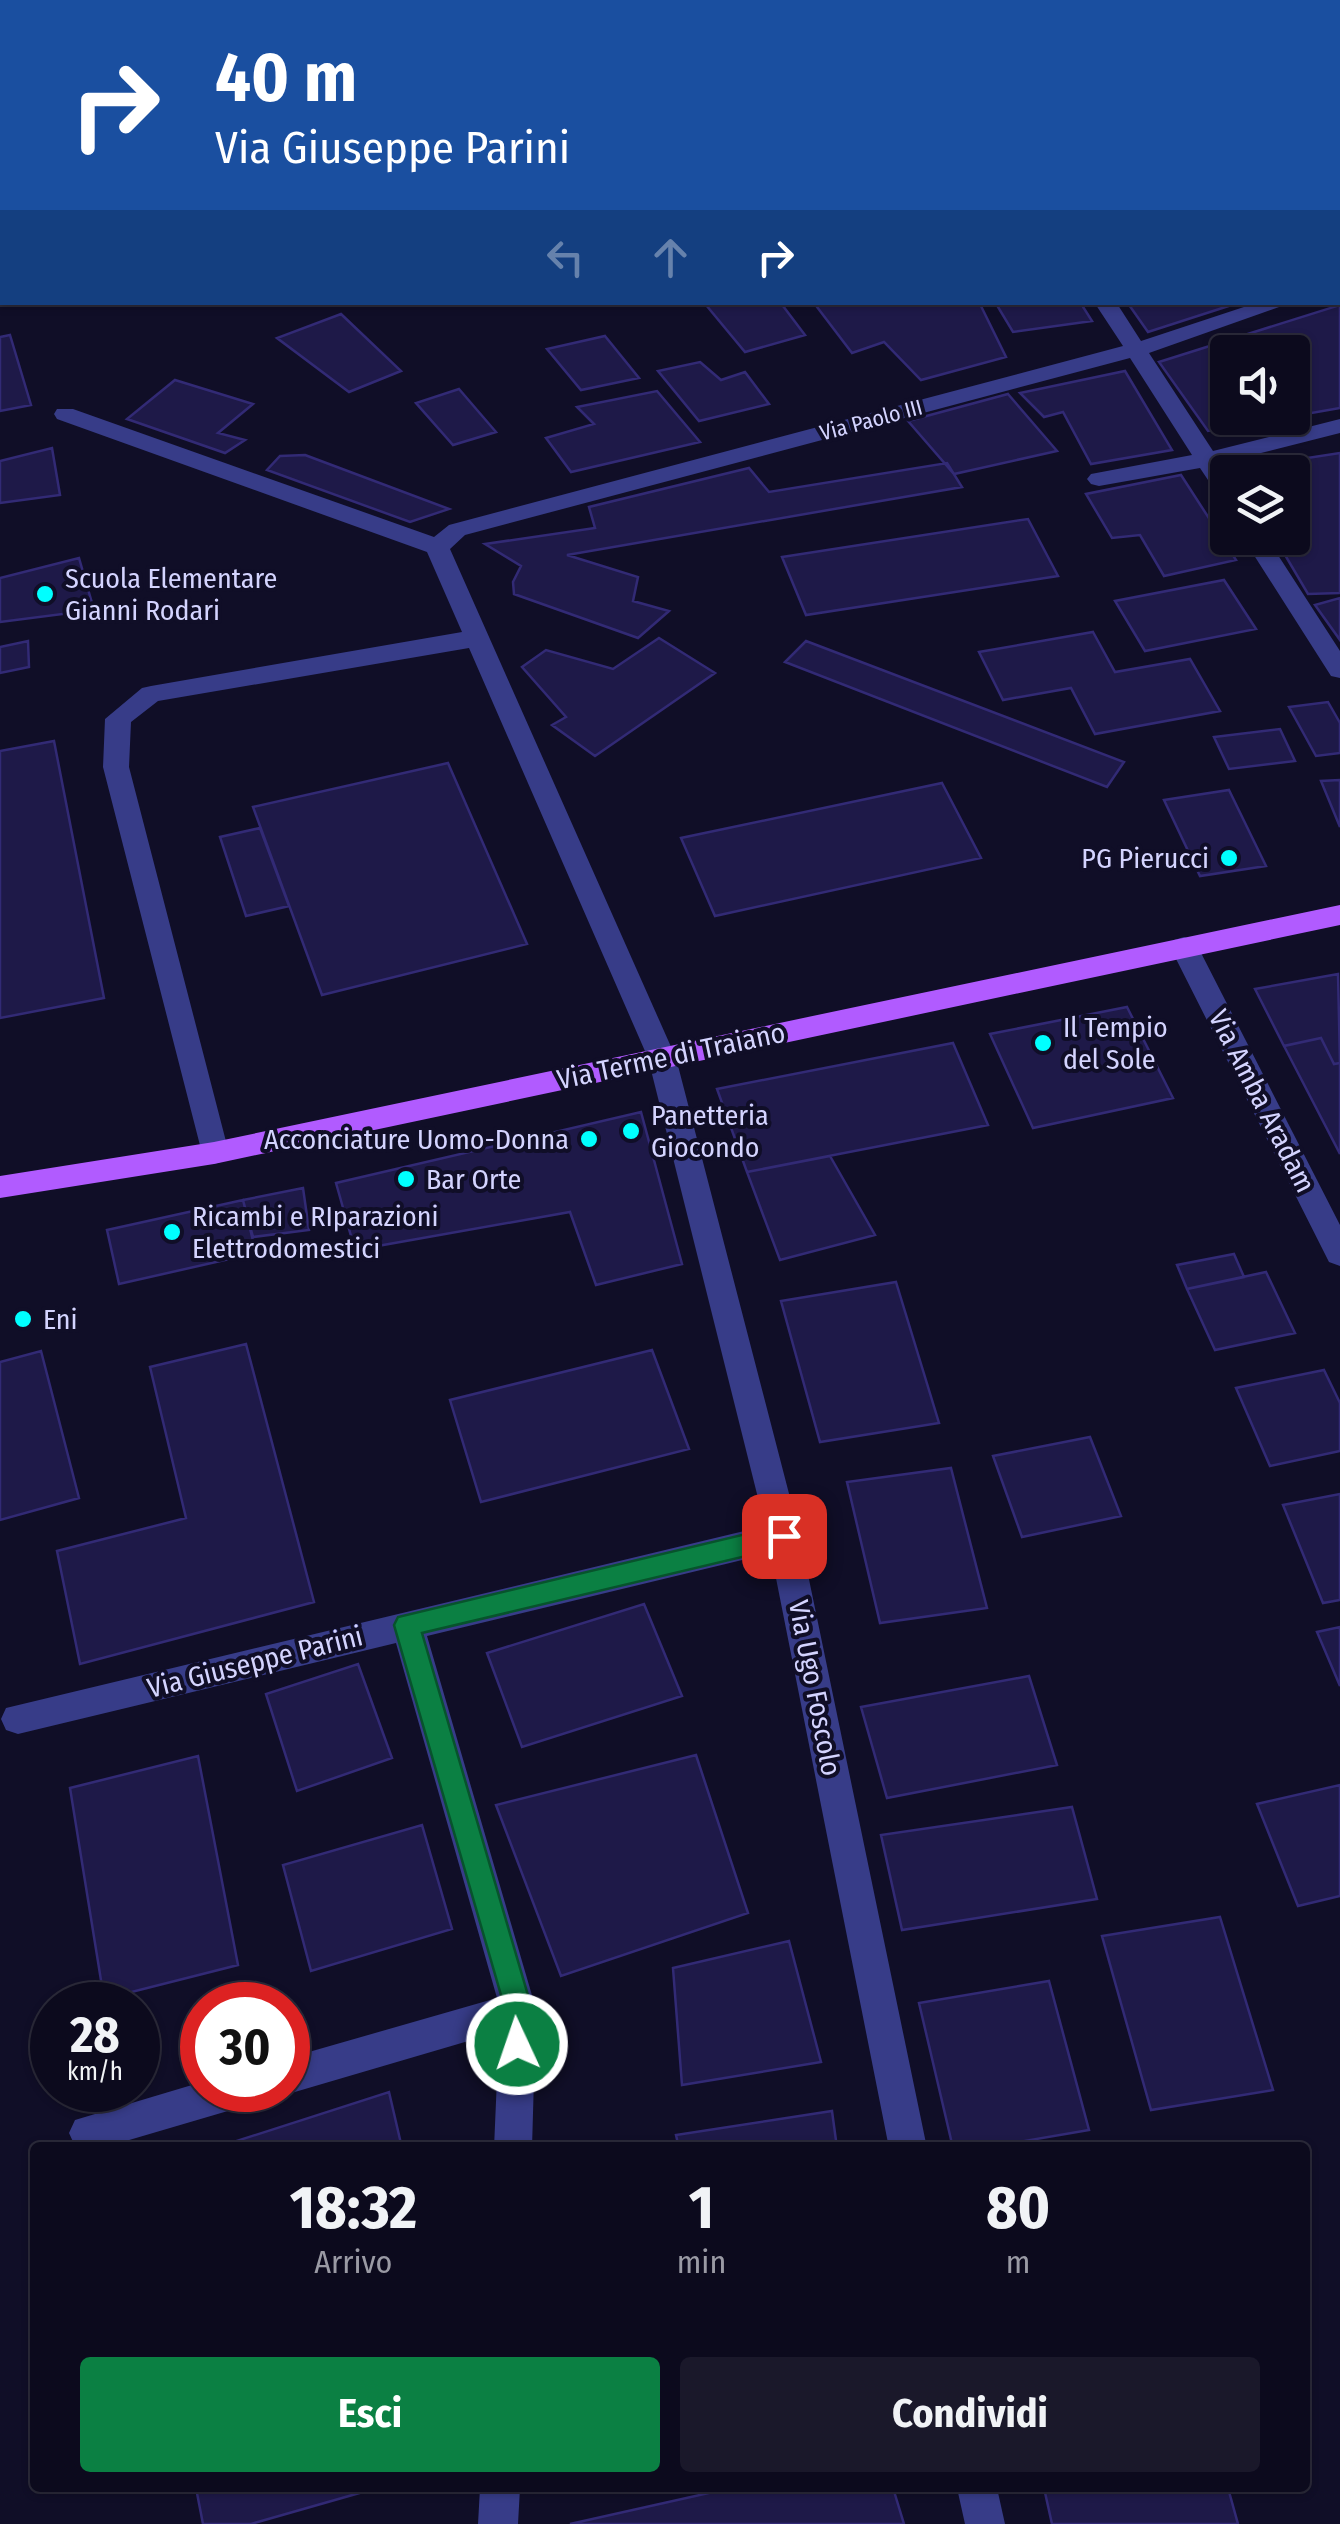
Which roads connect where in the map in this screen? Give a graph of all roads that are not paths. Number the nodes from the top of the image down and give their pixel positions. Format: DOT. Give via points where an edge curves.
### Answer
graph roads {
  1 [pos="1107,305"];
  2 [pos="1273,305"];
  3 [pos="1135,350"];
  4 [pos="65,414"];
  5 [pos="1340,426"];
  6 [pos="1206,460"];
  7 [pos="1210,466"];
  8 [pos="1098,479"];
  9 [pos="438,547"];
  10 [pos="1267,555"];
  11 [pos="477,638"];
  12 [pos="1340,670"];
  13 [pos="1340,915"];
  14 [pos="1184,947"];
  15 [pos="662,1058"];
  16 [pos="214,1153"];
  17 [pos="0,1186"];
  18 [pos="1340,1254"];
  19 [pos="784,1536"];
  20 [pos="407,1625"];
  21 [pos="18,1720"];
  22 [pos="518,2009"];
  23 [pos="310,2070"];
  24 [pos="180,2107"];
  25 [pos="88,2133"];
  26 [pos="513,2142"];
  27 [pos="907,2142"];
  28 [pos="500,2492"];
  29 [pos="978,2492"];
  30 [pos="498,2524"];
  31 [pos="984,2524"];
  1 -- 3 [label="street"];
  2 -- 3 [label="street, Via Paolo III"];
  3 -- 6 [label="street"];
  3 -- 9 [label="street, Via Paolo III" via="457,530"];
  4 -- 9 [label="street"];
  5 -- 6 [label="street"];
  6 -- 7 [label="street"];
  6 -- 8 [label="street"];
  9 -- 11 [label="street, Via Ugo Foscolo"];
  10 -- 12 [label="street"];
  11 -- 15 [label="street, Via Ugo Foscolo"];
  11 -- 16 [label="street" via="152,694 118,719 116,767"];
  13 -- 14 [label="main road, Via Terme di Traiano"];
  14 -- 15 [label="main road, Via Terme di Traiano"];
  14 -- 18 [label="street, Via Amba Aradam"];
  15 -- 16 [label="main road, Via Terme di Traiano"];
  15 -- 19 [label="street, Via Ugo Foscolo"];
  16 -- 17 [label="main road, Via Terme di Traiano"];
  19 -- 20 [label="street, Via Giuseppe Parini"];
  19 -- 27 [label="street, Via Ugo Foscolo"];
  20 -- 21 [label="street, Via Giuseppe Parini"];
  20 -- 22 [label="street"];
  22 -- 23 [label="street"];
  22 -- 26 [label="street"];
  24 -- 25 [label="street"];
  28 -- 30 [label="street"];
  29 -- 31 [label="street"];
}
